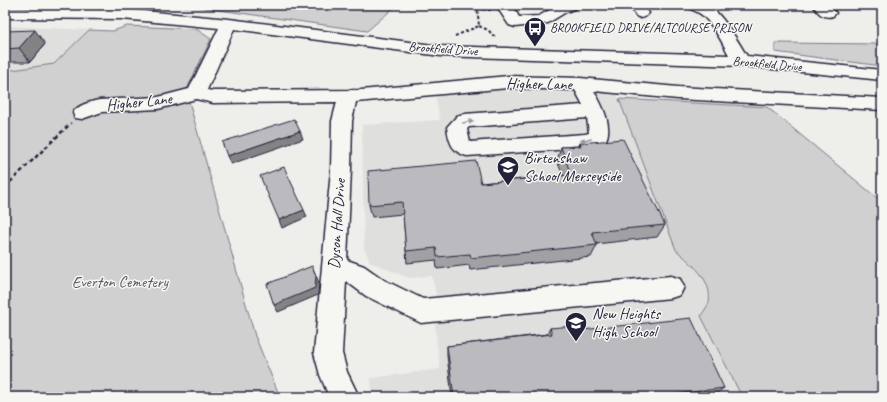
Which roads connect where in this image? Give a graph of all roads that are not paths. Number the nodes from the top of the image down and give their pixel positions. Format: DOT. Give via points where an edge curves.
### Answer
graph roads {
  1 [pos="10,5"];
  2 [pos="509,5"];
  3 [pos="571,5"];
  4 [pos="707,7"];
  5 [pos="125,9"];
  6 [pos="5,11"];
  7 [pos="229,24"];
  8 [pos="741,61"];
  9 [pos="882,75"];
  10 [pos="580,84"];
  11 [pos="196,94"];
  12 [pos="348,96"];
  13 [pos="882,104"];
  14 [pos="593,111"];
  15 [pos="79,116"];
  16 [pos="334,266"];
  17 [pos="671,288"];
  18 [pos="344,397"];
  1 -- 6 [label="street"];
  2 -- 3 [label="street" via="507,10 515,22 543,20"];
  4 -- 8 [label="street"];
  5 -- 6 [label="street, Brookfield Drive"];
  5 -- 7 [label="street, Brookfield Drive"];
  7 -- 8 [label="street, Brookfield Drive" via="447,51"];
  7 -- 11 [label="street"];
  8 -- 9 [label="street, Brookfield Drive"];
  10 -- 12 [label="street, Higher Lane" via="508,82"];
  10 -- 13 [label="street, Higher Lane" via="678,93"];
  10 -- 14 [label="street"];
  11 -- 12 [label="street, Higher Lane" via="213,97"];
  11 -- 15 [label="street, Higher Lane" via="158,103 99,106"];
  12 -- 16 [label="street, Dyson Hall Drive" via="342,121"];
  14 -- 14 [label="street, one-way" via="598,137 586,141 467,148 459,141 457,127 464,121"];
  16 -- 17 [label="street" via="355,274 421,311"];
  16 -- 18 [label="street, Dyson Hall Drive" via="328,353"];
}
